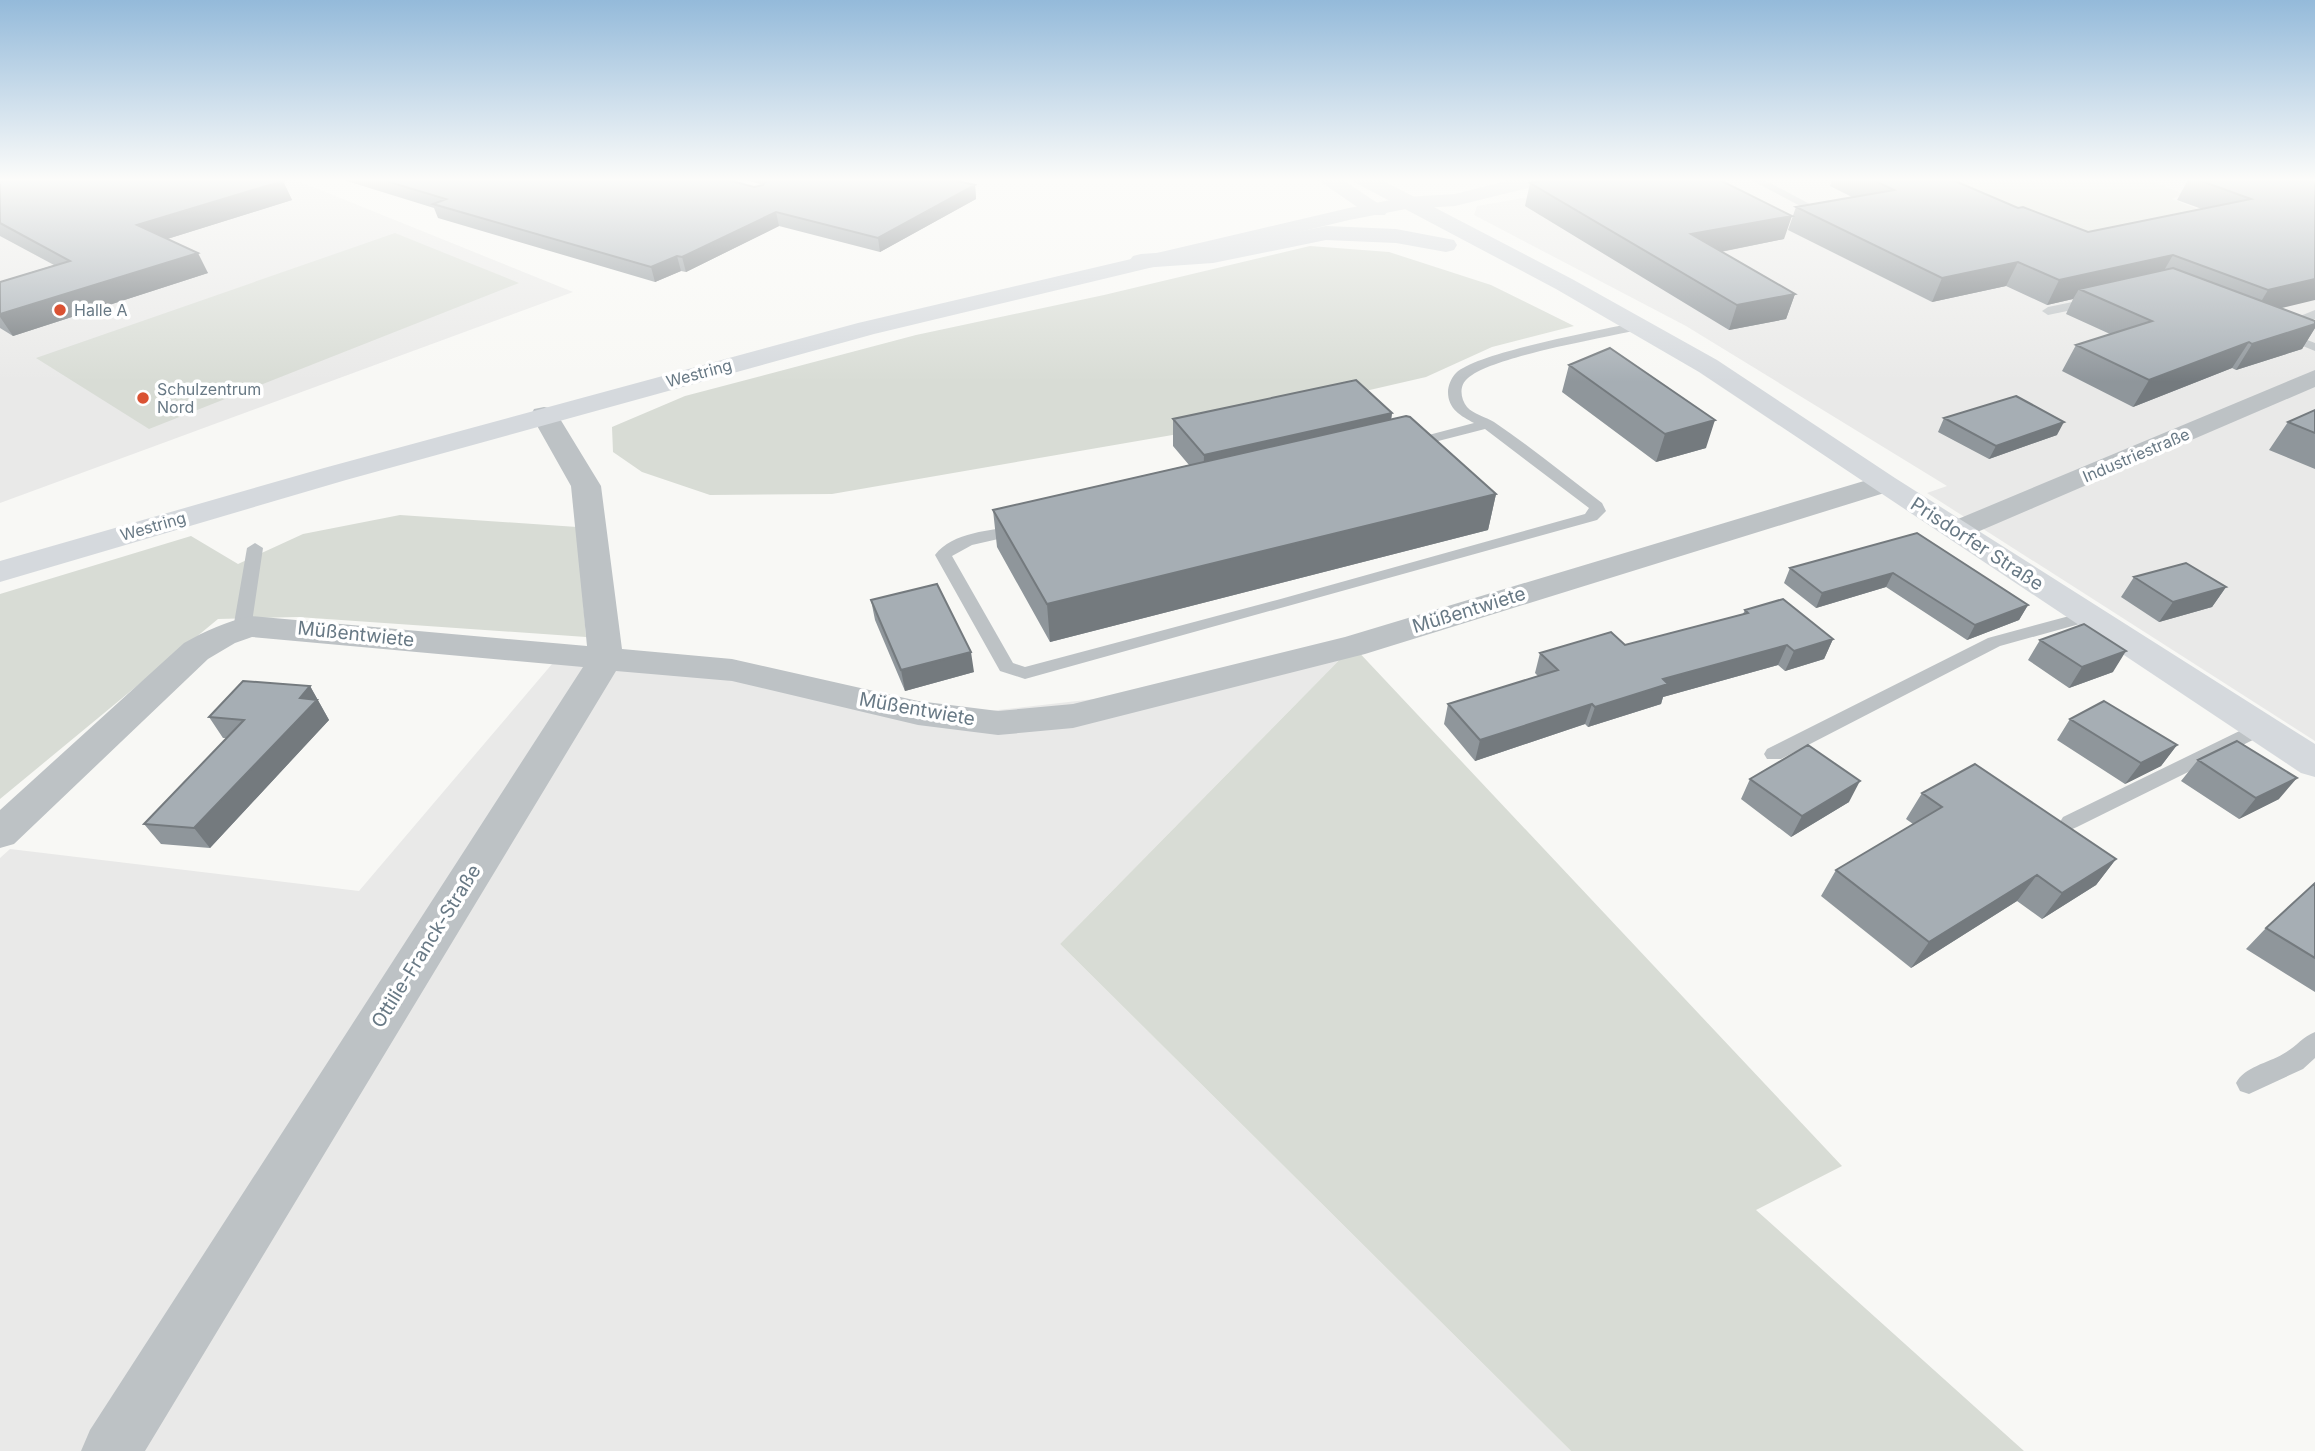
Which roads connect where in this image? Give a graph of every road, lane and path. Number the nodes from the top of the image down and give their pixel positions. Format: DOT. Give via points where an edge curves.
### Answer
graph roads {
  1 [pos="1208,246"];
  2 [pos="1264,246"];
  3 [pos="1448,246"];
  4 [pos="1489,246"];
  5 [pos="1141,261"];
  6 [pos="2106,300"];
  7 [pos="2048,311"];
  8 [pos="2315,314"];
  9 [pos="1638,326"];
  10 [pos="2315,347"];
  11 [pos="2315,378"];
  12 [pos="544,415"];
  13 [pos="1487,424"];
  14 [pos="1394,448"];
  15 [pos="1884,484"];
  16 [pos="1031,528"];
  17 [pos="1957,530"];
  18 [pos="255,548"];
  19 [pos="0,572"];
  20 [pos="2088,616"];
  21 [pos="242,629"];
  22 [pos="606,658"];
  23 [pos="2260,728"];
  24 [pos="1774,754"];
  25 [pos="2315,763"];
  26 [pos="2070,822"];
  27 [pos="0,833"];
  28 [pos="2315,1043"];
  29 [pos="2249,1083"];
  30 [pos="111,1451"];
  1 -- 5 [label="main road, Westring"];
  2 -- 5 [label="main road" via="1213,256"];
  3 -- 9 [label="main road, Prisdorfer Straße"];
  4 -- 9 [label="main road, Prisdorfer Straße"];
  5 -- 12 [label="main road, Westring" via="867,328"];
  6 -- 7 [label="lane"];
  8 -- 10 [label="lane" via="2269,329"];
  9 -- 13 [label="lane" via="1508,356 1461,376 1455,399 1464,412"];
  9 -- 15 [label="main road, Prisdorfer Straße" via="1708,366"];
  11 -- 17 [label="street, Industriestraße"];
  12 -- 19 [label="main road, Westring"];
  12 -- 22 [label="street" via="586,486"];
  13 -- 14 [label="lane"];
  13 -- 16 [label="lane" via="1596,506 1596,514 1025,673 1006,667 943,555 947,548 963,542"];
  15 -- 17 [label="main road, Prisdorfer Straße"];
  15 -- 22 [label="street, Müßentwiete" via="1353,646 1073,716 998,723 919,713 732,670"];
  17 -- 20 [label="main road, Prisdorfer Straße"];
  18 -- 21 [label="lane"];
  20 -- 23 [label="main road, Prisdorfer Straße"];
  20 -- 24 [label="lane" via="1994,642"];
  21 -- 22 [label="street, Müßentwiete" via="284,627"];
  21 -- 27 [label="street, Müßentwiete" via="196,652"];
  22 -- 30 [label="street, Ottilie-Franck-Straße"];
  23 -- 25 [label="main road, Prisdorfer Straße"];
  23 -- 26 [label="lane"];
  28 -- 29 [label="lane" via="2294,1060"];
}
